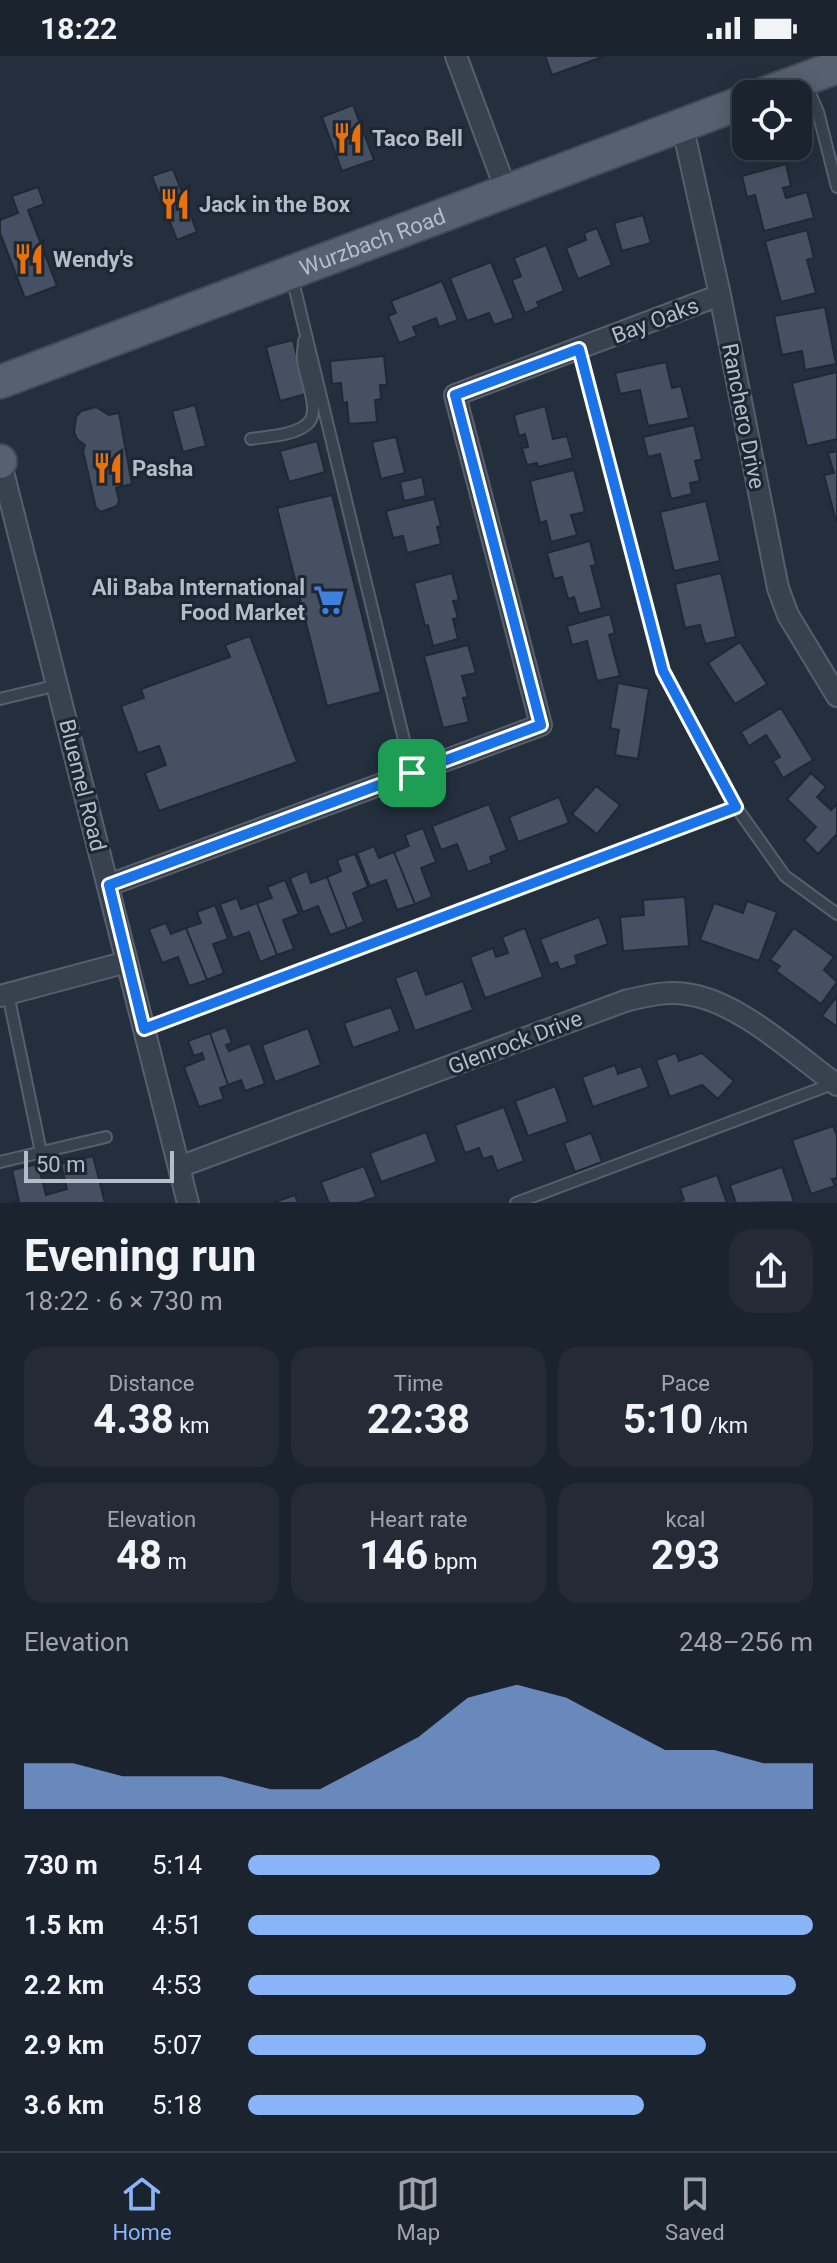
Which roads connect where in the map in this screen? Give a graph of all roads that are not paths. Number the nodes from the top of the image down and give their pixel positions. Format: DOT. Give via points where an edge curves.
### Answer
graph roads {
  1 [pos="456,56"];
  2 [pos="837,67"];
  3 [pos="803,79"];
  4 [pos="732,106"];
  5 [pos="682,124"];
  6 [pos="837,187"];
  7 [pos="506,190"];
  8 [pos="290,272"];
  9 [pos="720,295"];
  10 [pos="305,333"];
  11 [pos="579,349"];
  12 [pos="0,382"];
  13 [pos="251,439"];
  14 [pos="0,461"];
  15 [pos="58,685"];
  16 [pos="837,696"];
  17 [pos="0,699"];
  18 [pos="412,773"];
  19 [pos="736,807"];
  20 [pos="109,885"];
  21 [pos="837,914"];
  22 [pos="127,962"];
  23 [pos="4,995"];
  24 [pos="144,1029"];
  25 [pos="836,1084"];
  26 [pos="106,1137"];
  27 [pos="41,1152"];
  28 [pos="0,1162"];
  29 [pos="179,1167"];
  30 [pos="188,1203"];
  31 [pos="516,1203"];
  1 -- 7 [label="street"];
  2 -- 3 [label="main road"];
  3 -- 6 [label="lane" via="818,112"];
  4 -- 5 [label="main road, Wurzbach Road"];
  5 -- 7 [label="main road, Wurzbach Road"];
  5 -- 9 [label="street, Ranchero Drive"];
  7 -- 8 [label="main road, Wurzbach Road"];
  8 -- 10 [label="lane"];
  8 -- 12 [label="main road, Wurzbach Road"];
  9 -- 11 [label="street, Bay Oaks"];
  9 -- 16 [label="street, Ranchero Drive" via="778,588 788,615"];
  10 -- 13 [label="lane" via="302,358 312,419 294,431"];
  10 -- 18 [label="lane"];
  11 -- 18 [label="street, Bay Oaks" via="455,395 541,725"];
  11 -- 19 [label="lane" via="663,671"];
  14 -- 15 [label="street, Bluemel Road" via="13,528"];
  15 -- 17 [label="lane"];
  15 -- 20 [label="street, Bluemel Road"];
  18 -- 20 [label="street"];
  19 -- 21 [label="lane" via="785,876"];
  19 -- 24 [label="lane"];
  20 -- 22 [label="street, Bluemel Road"];
  22 -- 23 [label="street"];
  22 -- 24 [label="street, Bluemel Road"];
  23 -- 27 [label="lane"];
  24 -- 29 [label="street, Bluemel Road"];
  25 -- 29 [label="street, Glenrock Drive" via="735,1010 684,993 658,993 610,1006"];
  25 -- 31 [label="lane"];
  26 -- 27 [label="lane"];
  27 -- 28 [label="lane"];
  29 -- 30 [label="street, Bluemel Road"];
}
